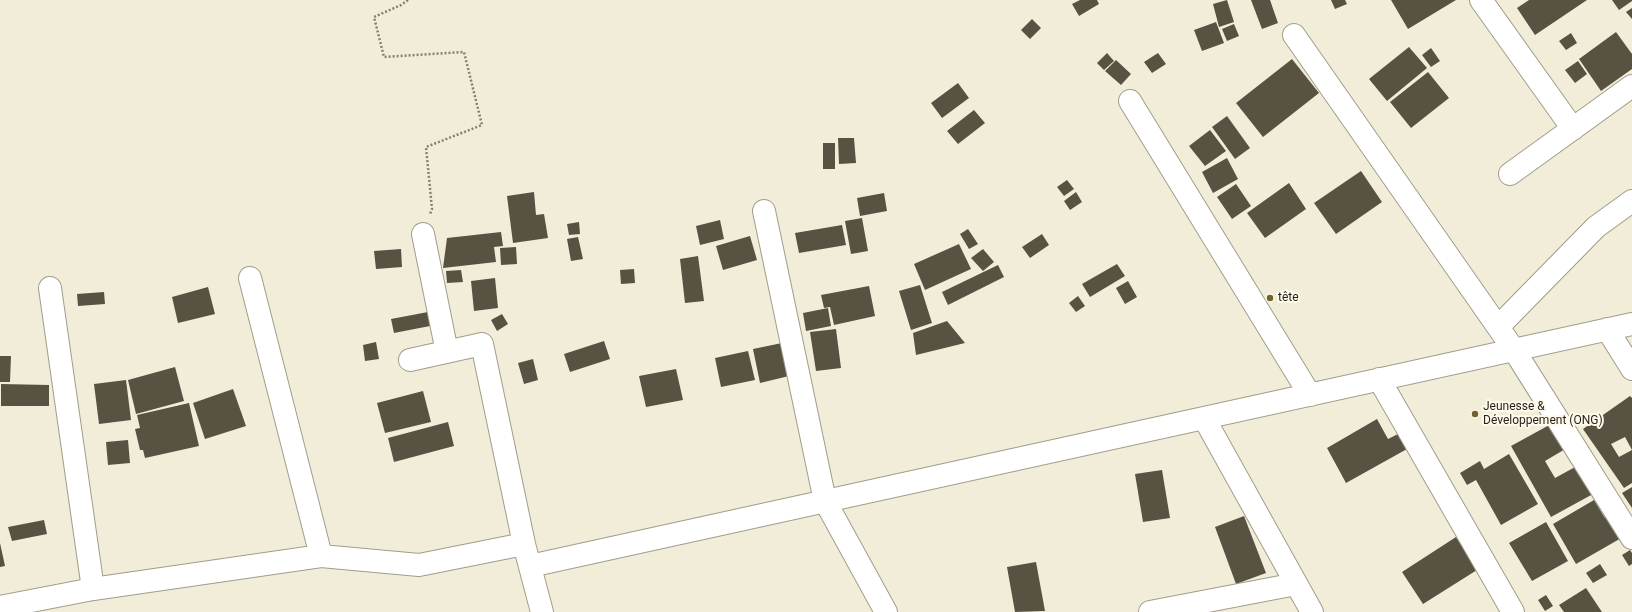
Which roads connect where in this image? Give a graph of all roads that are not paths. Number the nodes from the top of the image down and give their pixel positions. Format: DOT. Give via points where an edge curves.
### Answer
graph roads {
  1 [pos="1481,0"];
  2 [pos="1294,34"];
  3 [pos="1632,86"];
  4 [pos="1130,101"];
  5 [pos="1573,129"];
  6 [pos="1510,174"];
  7 [pos="1632,201"];
  8 [pos="764,211"];
  9 [pos="423,234"];
  10 [pos="250,278"];
  11 [pos="50,288"];
  12 [pos="1632,324"];
  13 [pos="1498,326"];
  14 [pos="1607,329"];
  15 [pos="1514,350"];
  16 [pos="447,352"];
  17 [pos="410,360"];
  18 [pos="1632,369"];
  19 [pos="1379,379"];
  20 [pos="1310,395"];
  21 [pos="1204,418"];
  22 [pos="825,501"];
  23 [pos="1632,538"];
  24 [pos="524,544"];
  25 [pos="321,556"];
  26 [pos="530,566"];
  27 [pos="1296,584"];
  28 [pos="93,589"];
  29 [pos="0,607"];
  30 [pos="542,612"];
  31 [pos="886,612"];
  32 [pos="1150,612"];
  33 [pos="1312,612"];
  34 [pos="1513,612"];
  1 -- 5 [label="street"];
  2 -- 13 [label="street"];
  3 -- 5 [label="street"];
  4 -- 20 [label="street"];
  5 -- 6 [label="street"];
  7 -- 13 [label="street" via="1596,227"];
  8 -- 22 [label="street"];
  9 -- 16 [label="street"];
  10 -- 25 [label="street"];
  11 -- 28 [label="street"];
  12 -- 14 [label="street"];
  13 -- 15 [label="street"];
  14 -- 15 [label="street"];
  14 -- 18 [label="street"];
  15 -- 19 [label="street"];
  15 -- 23 [label="street"];
  16 -- 17 [label="street"];
  16 -- 24 [label="street" via="482,344"];
  19 -- 20 [label="street"];
  19 -- 34 [label="street"];
  20 -- 21 [label="street"];
  21 -- 22 [label="street"];
  21 -- 27 [label="street"];
  22 -- 26 [label="street"];
  22 -- 31 [label="street"];
  24 -- 25 [label="street" via="419,565"];
  24 -- 26 [label="street"];
  25 -- 28 [label="street"];
  26 -- 30 [label="street"];
  27 -- 32 [label="street"];
  27 -- 33 [label="street"];
  28 -- 29 [label="street"];
}
